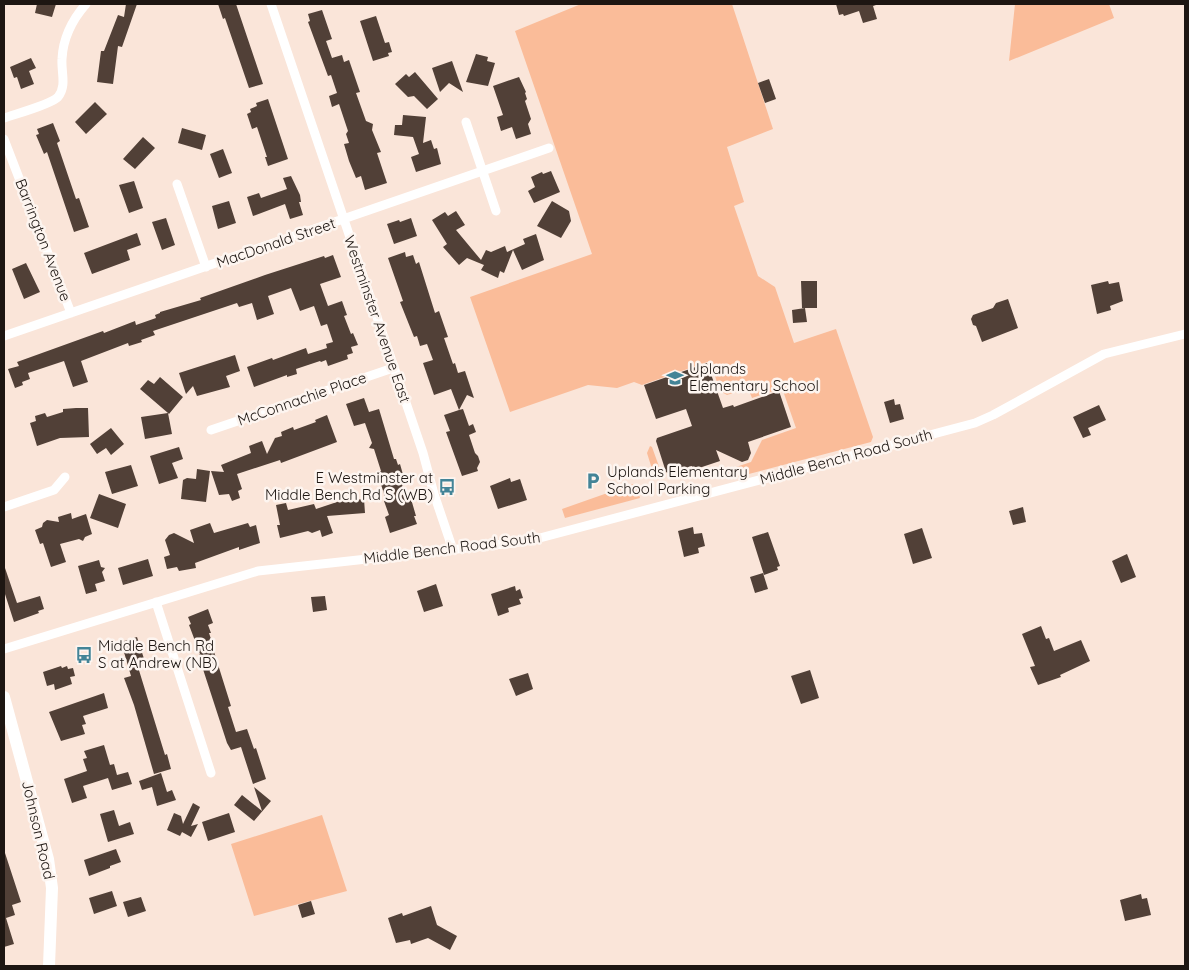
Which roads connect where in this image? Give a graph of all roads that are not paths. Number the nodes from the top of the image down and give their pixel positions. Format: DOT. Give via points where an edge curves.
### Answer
graph roads {
  1 [pos="86,4"];
  2 [pos="273,4"];
  3 [pos="4,118"];
  4 [pos="466,122"];
  5 [pos="4,139"];
  6 [pos="549,148"];
  7 [pos="482,171"];
  8 [pos="177,184"];
  9 [pos="496,211"];
  10 [pos="344,219"];
  11 [pos="206,267"];
  12 [pos="71,313"];
  13 [pos="1185,334"];
  14 [pos="4,336"];
  15 [pos="393,368"];
  16 [pos="211,430"];
  17 [pos="65,477"];
  18 [pos="4,507"];
  19 [pos="453,550"];
  20 [pos="156,602"];
  21 [pos="4,649"];
  22 [pos="4,697"];
  23 [pos="211,773"];
  24 [pos="49,966"];
  1 -- 3 [label="street" via="65,41 63,85 57,98"];
  2 -- 10 [label="street, Westminster Avenue East"];
  4 -- 7 [label="street"];
  5 -- 12 [label="street, Barrington Avenue"];
  6 -- 7 [label="street, MacDonald Street"];
  7 -- 9 [label="street"];
  7 -- 10 [label="street, MacDonald Street"];
  8 -- 11 [label="street"];
  10 -- 11 [label="street, MacDonald Street"];
  10 -- 15 [label="street, Westminster Avenue East"];
  11 -- 12 [label="street, MacDonald Street"];
  12 -- 14 [label="street, MacDonald Street"];
  13 -- 19 [label="street, Middle Bench Road South" via="1104,354 975,423 557,534"];
  15 -- 16 [label="street, McConnachie Place"];
  15 -- 19 [label="street, Westminster Avenue East"];
  17 -- 18 [label="street" via="54,490"];
  19 -- 20 [label="street, Middle Bench Road South" via="258,571"];
  20 -- 21 [label="street, Middle Bench Road South"];
  20 -- 23 [label="street"];
  22 -- 24 [label="main road, Johnson Road" via="49,864 52,888"];
}
